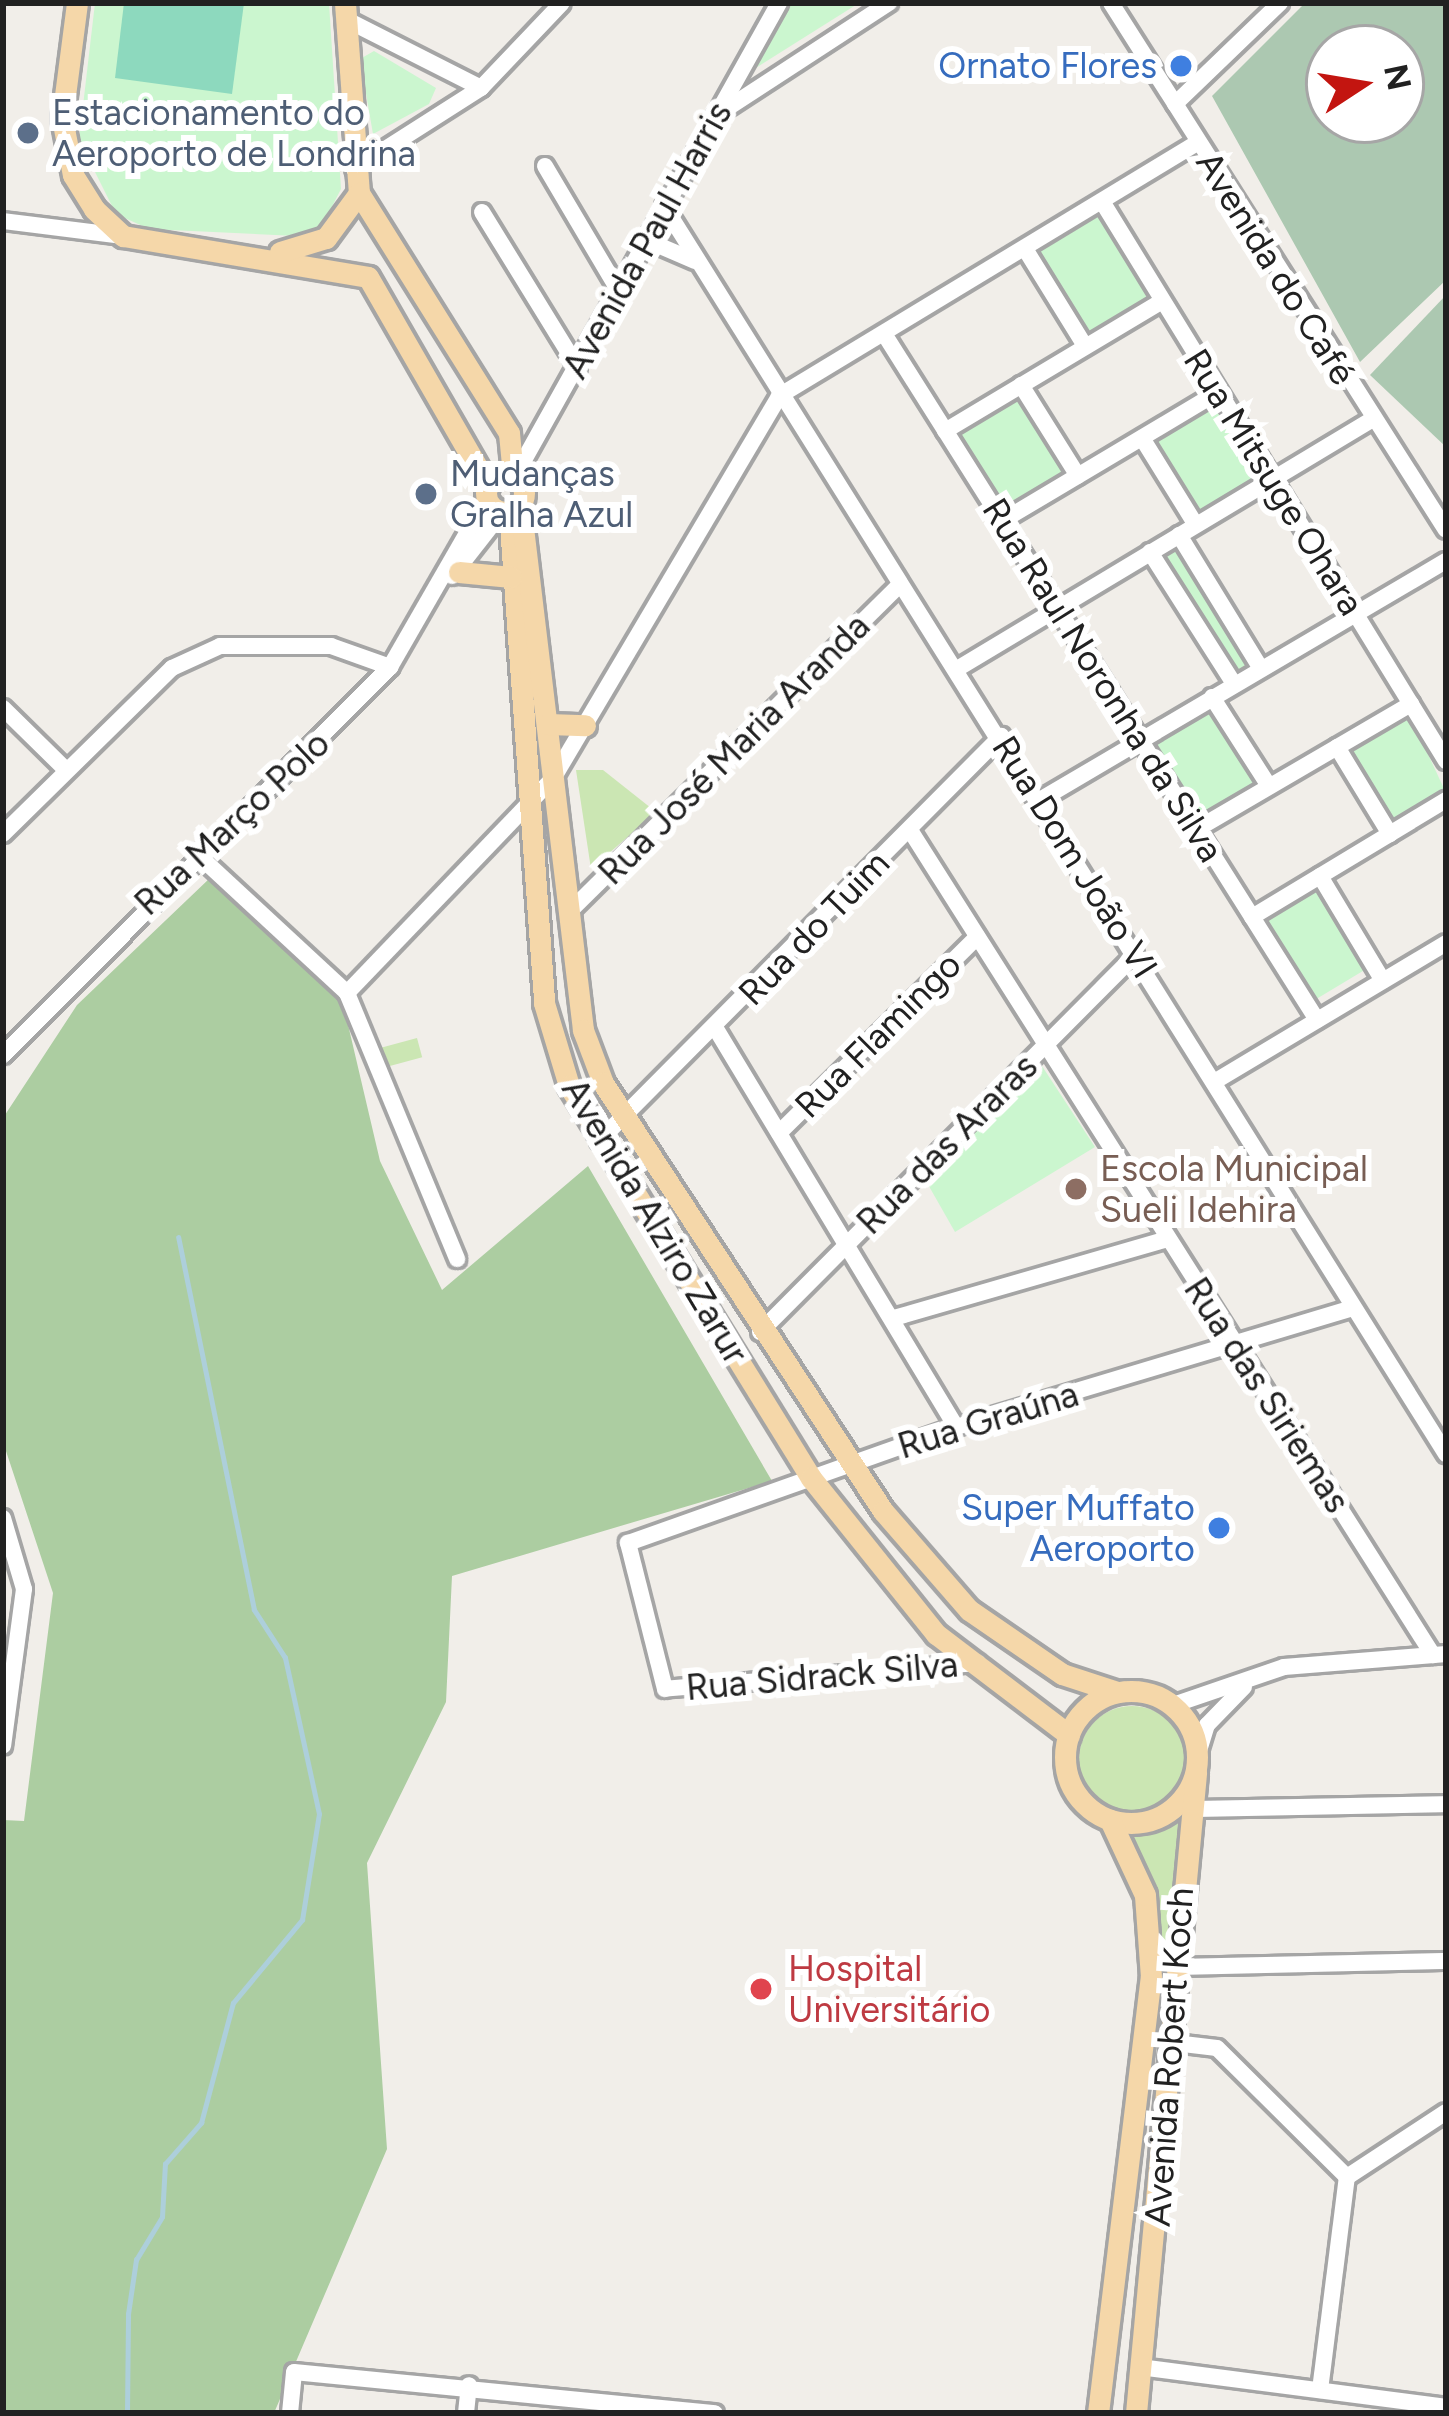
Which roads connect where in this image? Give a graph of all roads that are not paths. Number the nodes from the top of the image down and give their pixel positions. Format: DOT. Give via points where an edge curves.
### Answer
graph roads {
  1 [pos="77,3"];
  2 [pos="562,3"];
  3 [pos="778,3"];
  4 [pos="889,3"];
  5 [pos="1111,3"];
  6 [pos="1280,3"];
  7 [pos="347,12"];
  8 [pos="482,88"];
  9 [pos="1174,104"];
  10 [pos="714,116"];
  11 [pos="1197,143"];
  12 [pos="545,166"];
  13 [pos="354,170"];
  14 [pos="358,193"];
  15 [pos="1102,203"];
  16 [pos="664,206"];
  17 [pos="482,212"];
  18 [pos="3,221"];
  19 [pos="123,236"];
  20 [pos="646,240"];
  21 [pos="1027,251"];
  22 [pos="274,254"];
  23 [pos="698,262"];
  24 [pos="619,291"];
  25 [pos="1162,301"];
  26 [pos="419,302"];
  27 [pos="393,317"];
  28 [pos="888,340"];
  29 [pos="1085,346"];
  30 [pos="578,368"];
  31 [pos="1021,385"];
  32 [pos="1218,392"];
  33 [pos="779,396"];
  34 [pos="1372,420"];
  35 [pos="945,430"];
  36 [pos="1142,438"];
  37 [pos="514,476"];
  38 [pos="1078,476"];
  39 [pos="1272,481"];
  40 [pos="501,502"];
  41 [pos="1002,521"];
  42 [pos="1196,525"];
  43 [pos="1446,530"];
  44 [pos="1179,536"];
  45 [pos="1150,552"];
  46 [pos="1446,561"];
  47 [pos="452,576"];
  48 [pos="512,578"];
  49 [pos="900,585"];
  50 [pos="1056,607"];
  51 [pos="1353,611"];
  52 [pos="1260,667"];
  53 [pos="390,668"];
  54 [pos="957,669"];
  55 [pos="1234,684"];
  56 [pos="1212,697"];
  57 [pos="1411,704"];
  58 [pos="3,708"];
  59 [pos="548,724"];
  60 [pos="585,724"];
  61 [pos="1001,736"];
  62 [pos="1141,740"];
  63 [pos="1337,747"];
  64 [pos="1446,761"];
  65 [pos="64,769"];
  66 [pos="554,777"];
  67 [pos="1269,786"];
  68 [pos="1040,800"];
  69 [pos="1446,800"];
  70 [pos="527,803"];
  71 [pos="1197,829"];
  72 [pos="910,830"];
  73 [pos="3,834"];
  74 [pos="1390,834"];
  75 [pos="196,853"];
  76 [pos="1320,876"];
  77 [pos="568,913"];
  78 [pos="1252,917"];
  79 [pos="977,937"];
  80 [pos="1446,943"];
  81 [pos="1135,955"];
  82 [pos="1383,981"];
  83 [pos="347,993"];
  84 [pos="1317,1020"];
  85 [pos="716,1029"];
  86 [pos="9,1035"];
  87 [pos="1045,1045"];
  88 [pos="3,1055"];
  89 [pos="1214,1082"];
  90 [pos="623,1115"];
  91 [pos="779,1133"];
  92 [pos="599,1141"];
  93 [pos="1168,1239"];
  94 [pos="847,1245"];
  95 [pos="457,1258"];
  96 [pos="1353,1309"];
  97 [pos="894,1318"];
  98 [pos="760,1332"];
  99 [pos="1234,1344"];
  100 [pos="956,1427"];
  101 [pos="1446,1454"];
  102 [pos="846,1466"];
  103 [pos="811,1478"];
  104 [pos="3,1518"];
  105 [pos="1439,1655"];
  106 [pos="978,1663"];
  107 [pos="1258,1675"];
  108 [pos="665,1689"];
  109 [pos="1117,1692"];
  110 [pos="1173,1705"];
  111 [pos="1069,1735"];
  112 [pos="3,1746"];
  113 [pos="1197,1764"];
  114 [pos="1446,1804"];
  115 [pos="1190,1809"];
  116 [pos="1110,1820"];
  117 [pos="1446,1961"];
  118 [pos="1174,1967"];
  119 [pos="1175,2043"];
  120 [pos="1138,2058"];
  121 [pos="1175,2071"];
  122 [pos="1446,2112"];
  123 [pos="1347,2177"];
  124 [pos="1139,2367"];
  125 [pos="470,2385"];
  126 [pos="1321,2390"];
  127 [pos="1446,2407"];
  128 [pos="622,2408"];
  129 [pos="290,2413"];
  130 [pos="466,2413"];
  131 [pos="715,2413"];
  132 [pos="1098,2413"];
  133 [pos="1136,2413"];
  1 -- 19 [label="main road" via="62,118 68,160"];
  2 -- 8 [label="street"];
  3 -- 10 [label="street, Avenida Paul Harris"];
  4 -- 10 [label="street"];
  5 -- 9 [label="street, Avenida do Café"];
  6 -- 9 [label="street"];
  7 -- 8 [label="street"];
  7 -- 13 [label="main road"];
  8 -- 13 [label="street"];
  9 -- 11 [label="street, Avenida do Café"];
  10 -- 16 [label="street, Avenida Paul Harris"];
  11 -- 15 [label="street"];
  11 -- 34 [label="street, Avenida do Café"];
  12 -- 24 [label="street"];
  13 -- 14 [label="main road"];
  14 -- 22 [label="main road" via="326,238"];
  14 -- 26 [label="main road"];
  15 -- 21 [label="street"];
  15 -- 25 [label="street, Rua Mitsuge Ohara"];
  16 -- 20 [label="street, Avenida Paul Harris"];
  16 -- 23 [label="street, Rua Dom João VI"];
  17 -- 30 [label="street"];
  18 -- 19 [label="street"];
  19 -- 22 [label="main road"];
  20 -- 23 [label="street"];
  20 -- 24 [label="street, Avenida Paul Harris"];
  21 -- 28 [label="street"];
  21 -- 29 [label="street"];
  22 -- 27 [label="main road" via="368,277"];
  23 -- 33 [label="street, Rua Dom João VI"];
  24 -- 30 [label="street, Avenida Paul Harris"];
  25 -- 29 [label="street"];
  25 -- 32 [label="street, Rua Mitsuge Ohara"];
  26 -- 27 [label="main road"];
  26 -- 37 [label="main road" via="509,434"];
  27 -- 40 [label="main road"];
  28 -- 33 [label="street"];
  28 -- 35 [label="street, Rua Raul Noronha da Silva"];
  29 -- 31 [label="street"];
  30 -- 37 [label="street, Avenida Paul Harris"];
  31 -- 35 [label="street"];
  31 -- 38 [label="street"];
  32 -- 36 [label="street"];
  32 -- 39 [label="street, Rua Mitsuge Ohara"];
  33 -- 49 [label="street, Rua Dom João VI"];
  33 -- 60 [label="street"];
  34 -- 39 [label="street"];
  34 -- 43 [label="street, Avenida do Café"];
  35 -- 41 [label="street, Rua Raul Noronha da Silva"];
  36 -- 38 [label="street"];
  36 -- 42 [label="street"];
  37 -- 40 [label="main road"];
  38 -- 41 [label="street"];
  39 -- 42 [label="street"];
  39 -- 51 [label="street, Rua Mitsuge Ohara"];
  40 -- 47 [label="street, Rua Março Polo"];
  40 -- 48 [label="main road, Avenida Alziro Zarur"];
  40 -- 59 [label="main road, Avenida Alziro Zarur"];
  41 -- 50 [label="street, Rua Raul Noronha da Silva"];
  42 -- 44 [label="street"];
  44 -- 45 [label="street"];
  44 -- 52 [label="street"];
  45 -- 50 [label="street"];
  45 -- 55 [label="street"];
  46 -- 51 [label="street"];
  47 -- 48 [label="main road"];
  47 -- 53 [label="street, Rua Março Polo"];
  48 -- 70 [label="main road, Avenida Alziro Zarur"];
  49 -- 54 [label="street, Rua Dom João VI"];
  49 -- 77 [label="street, Rua José Maria Aranda"];
  50 -- 54 [label="street"];
  50 -- 62 [label="street, Rua Raul Noronha da Silva"];
  51 -- 52 [label="street"];
  51 -- 57 [label="street, Rua Mitsuge Ohara"];
  52 -- 55 [label="street"];
  53 -- 65 [label="street" via="331,646 220,646 172,668"];
  53 -- 75 [label="street, Rua Março Polo"];
  54 -- 61 [label="street, Rua Dom João VI"];
  55 -- 56 [label="street"];
  56 -- 62 [label="street"];
  56 -- 67 [label="street"];
  57 -- 63 [label="street"];
  57 -- 64 [label="street, Rua Mitsuge Ohara"];
  58 -- 65 [label="street"];
  59 -- 60 [label="main road"];
  59 -- 66 [label="main road, Avenida Alziro Zarur"];
  60 -- 66 [label="street"];
  61 -- 68 [label="street, Rua Dom João VI"];
  61 -- 72 [label="street, Rua do Tuim"];
  62 -- 68 [label="street"];
  62 -- 71 [label="street, Rua Raul Noronha da Silva"];
  63 -- 67 [label="street"];
  63 -- 74 [label="street"];
  65 -- 73 [label="street"];
  66 -- 70 [label="street"];
  66 -- 77 [label="main road, Avenida Alziro Zarur"];
  67 -- 71 [label="street"];
  68 -- 81 [label="street, Rua Dom João VI"];
  69 -- 74 [label="street"];
  70 -- 83 [label="street"];
  70 -- 92 [label="main road, Avenida Alziro Zarur" via="544,1004"];
  71 -- 78 [label="street, Rua Raul Noronha da Silva"];
  72 -- 79 [label="street, Rua das Siriemas"];
  72 -- 85 [label="street, Rua do Tuim"];
  74 -- 76 [label="street"];
  75 -- 83 [label="street"];
  75 -- 86 [label="street, Rua Março Polo"];
  76 -- 78 [label="street"];
  76 -- 82 [label="street"];
  77 -- 90 [label="main road, Avenida Alziro Zarur" via="583,1030"];
  78 -- 84 [label="street, Rua Raul Noronha da Silva"];
  79 -- 87 [label="street, Rua das Siriemas"];
  79 -- 91 [label="street, Rua Flamingo"];
  80 -- 82 [label="street"];
  81 -- 87 [label="street, Rua das Araras"];
  81 -- 89 [label="street, Rua Dom João VI"];
  82 -- 84 [label="street"];
  83 -- 95 [label="street"];
  84 -- 89 [label="street"];
  85 -- 90 [label="street, Rua do Tuim"];
  85 -- 91 [label="street"];
  86 -- 88 [label="street, Rua Março Polo"];
  87 -- 93 [label="street, Rua das Siriemas"];
  87 -- 94 [label="street, Rua das Araras"];
  89 -- 96 [label="street, Rua Dom João VI"];
  90 -- 92 [label="street, Rua do Tuim"];
  90 -- 98 [label="main road, Avenida Alziro Zarur"];
  91 -- 94 [label="street"];
  92 -- 103 [label="main road, Avenida Alziro Zarur"];
  93 -- 97 [label="street"];
  93 -- 99 [label="street, Rua das Siriemas"];
  94 -- 97 [label="street"];
  94 -- 98 [label="street, Rua das Araras"];
  96 -- 99 [label="street, Rua Graúna"];
  96 -- 101 [label="street, Rua Dom João VI"];
  97 -- 100 [label="street"];
  98 -- 102 [label="main road, Avenida Alziro Zarur"];
  99 -- 100 [label="street, Rua Graúna"];
  99 -- 105 [label="street, Rua das Siriemas"];
  100 -- 102 [label="street, Rua Graúna"];
  102 -- 103 [label="street, Rua Graúna"];
  102 -- 109 [label="main road, Avenida Alziro Zarur" via="969,1610 1062,1674"];
  103 -- 106 [label="main road, Avenida Alziro Zarur" via="936,1634"];
  103 -- 108 [label="street, Rua Graúna" via="628,1543"];
  104 -- 112 [label="street" via="24,1589"];
  105 -- 107 [label="street"];
  106 -- 108 [label="street, Rua Sidrack Silva"];
  106 -- 111 [label="main road, Avenida Alziro Zarur"];
  107 -- 110 [label="street"];
  107 -- 113 [label="street, Avenida Robert Koch" via="1207,1725"];
  109 -- 110 [label="main road"];
  109 -- 111 [label="main road"];
  110 -- 113 [label="main road"];
  111 -- 116 [label="main road" via="1068,1776"];
  113 -- 115 [label="main road, Avenida Robert Koch"];
  113 -- 116 [label="main road" via="1154,1820"];
  114 -- 115 [label="street"];
  115 -- 118 [label="main road, Avenida Robert Koch"];
  116 -- 120 [label="main road, Avenida Robert Koch" via="1151,1927"];
  117 -- 118 [label="street"];
  118 -- 119 [label="main road, Avenida Robert Koch"];
  119 -- 120 [label="main road"];
  119 -- 121 [label="main road, Avenida Robert Koch"];
  119 -- 123 [label="street" via="1213,2045"];
  120 -- 121 [label="main road"];
  120 -- 132 [label="main road, Avenida Robert Koch"];
  121 -- 124 [label="main road, Avenida Robert Koch"];
  122 -- 123 [label="street"];
  123 -- 126 [label="street"];
  124 -- 126 [label="street"];
  124 -- 133 [label="main road, Avenida Robert Koch"];
  125 -- 128 [label="street"];
  125 -- 129 [label="street" via="294,2372"];
  125 -- 130 [label="street"];
  126 -- 127 [label="street"];
  128 -- 131 [label="street"];
}
